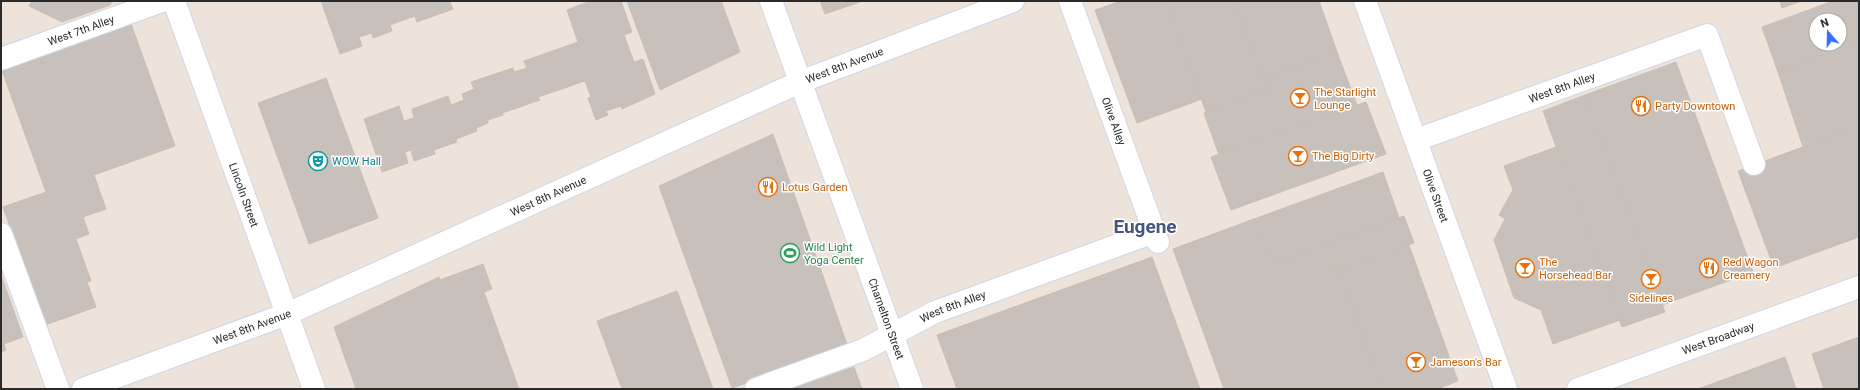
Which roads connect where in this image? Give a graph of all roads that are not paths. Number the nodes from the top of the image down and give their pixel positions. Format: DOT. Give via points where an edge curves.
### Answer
graph roads {
  1 [pos="162,1"];
  2 [pos="174,1"];
  3 [pos="771,1"];
  4 [pos="1013,1"];
  5 [pos="1070,1"];
  6 [pos="1365,1"];
  7 [pos="1,59"];
  8 [pos="800,82"];
  9 [pos="1416,140"];
  10 [pos="1754,164"];
  11 [pos="1,234"];
  12 [pos="1156,237"];
  13 [pos="1859,287"];
  14 [pos="287,314"];
  15 [pos="893,336"];
  16 [pos="58,389"];
  17 [pos="83,389"];
  18 [pos="314,389"];
  19 [pos="756,389"];
  20 [pos="912,389"];
  21 [pos="1506,389"];
  22 [pos="1578,389"];
  1 -- 7 [label="street, West 7th Alley"];
  2 -- 14 [label="street, Lincoln Street"];
  3 -- 8 [label="street, Charnelton Street"];
  4 -- 8 [label="street, West 8th Avenue"];
  5 -- 12 [label="street, Olive Alley"];
  6 -- 9 [label="street, Olive Street"];
  8 -- 14 [label="street, West 8th Avenue"];
  8 -- 15 [label="street, Charnelton Street"];
  9 -- 10 [label="street, West 8th Alley" via="1707,35"];
  9 -- 21 [label="street, Olive Street"];
  11 -- 16 [label="street"];
  12 -- 15 [label="street, West 8th Alley" via="935,312"];
  13 -- 22 [label="street, West Broadway"];
  14 -- 17 [label="street, West 8th Avenue"];
  14 -- 18 [label="street, Lincoln Street"];
  15 -- 19 [label="street, West 8th Alley" via="863,350"];
  15 -- 20 [label="street, Charnelton Street"];
}
